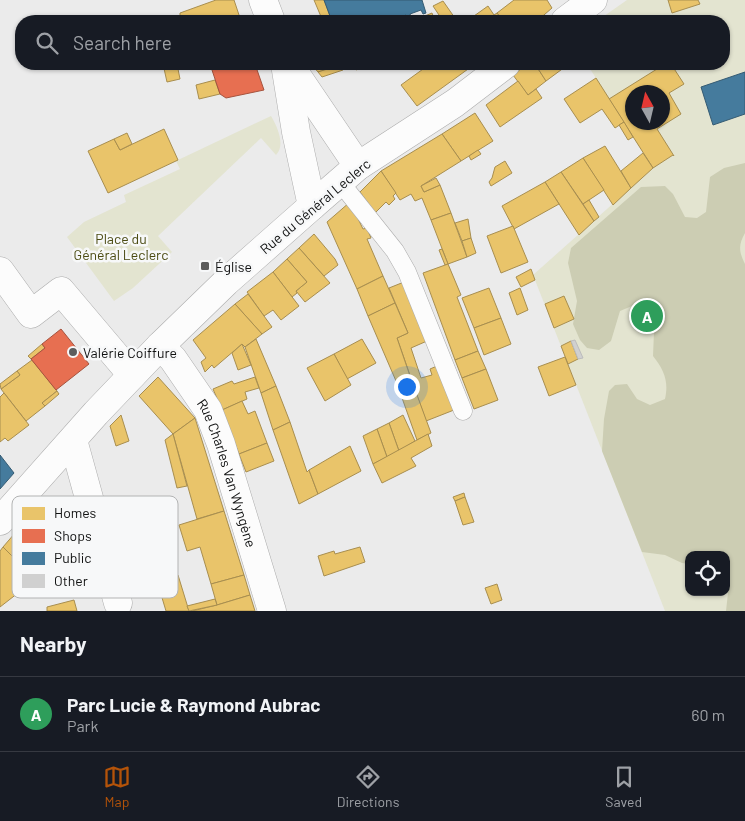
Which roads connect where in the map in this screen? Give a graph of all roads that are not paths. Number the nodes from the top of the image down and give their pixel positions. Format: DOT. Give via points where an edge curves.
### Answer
graph roads {
  1 [pos="263,0"];
  2 [pos="593,0"];
  3 [pos="269,15"];
  4 [pos="573,15"];
  5 [pos="288,70"];
  6 [pos="290,70"];
  7 [pos="498,70"];
  8 [pos="349,174"];
  9 [pos="312,206"];
  10 [pos="0,271"];
  11 [pos="160,346"];
  12 [pos="132,376"];
  13 [pos="463,411"];
  14 [pos="73,440"];
  15 [pos="23,496"];
  16 [pos="89,496"];
  17 [pos="12,508"];
  18 [pos="0,521"];
  19 [pos="117,598"];
  20 [pos="118,602"];
  21 [pos="272,611"];
  1 -- 3 [label="street"];
  2 -- 4 [label="street"];
  5 -- 9 [label="street" via="296,132"];
  6 -- 8 [label="street"];
  7 -- 8 [label="street, Rue du Général Leclerc"];
  8 -- 9 [label="street, Rue du Général Leclerc"];
  8 -- 13 [label="lane" via="407,272"];
  9 -- 11 [label="street, Rue du Général Leclerc"];
  10 -- 12 [label="street" via="31,314 61,291"];
  11 -- 12 [label="street, Rue du Général Leclerc"];
  11 -- 21 [label="street, Rue Charles Van Wyngène" via="173,359 208,410"];
  12 -- 14 [label="street, Rue du Général Leclerc"];
  14 -- 15 [label="street, Rue du Général Leclerc"];
  14 -- 16 [label="street"];
  17 -- 18 [label="street, Rue du Général Leclerc"];
  19 -- 20 [label="street"];
}
